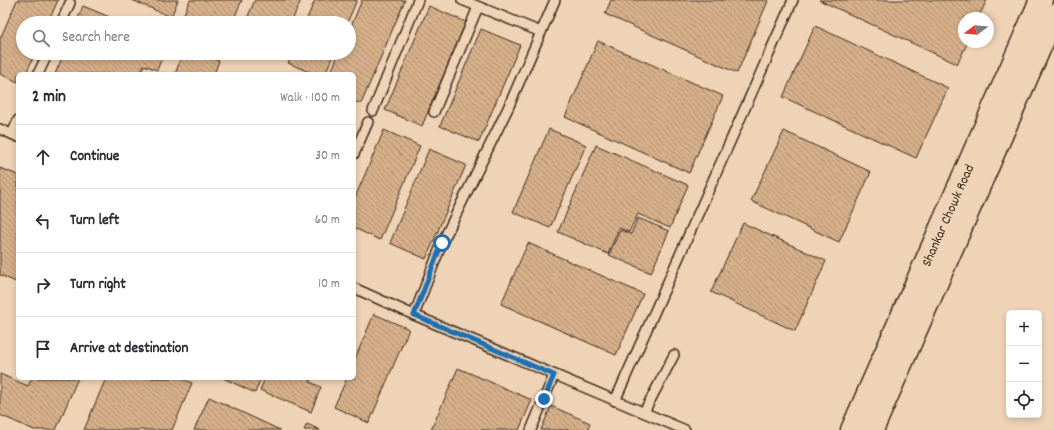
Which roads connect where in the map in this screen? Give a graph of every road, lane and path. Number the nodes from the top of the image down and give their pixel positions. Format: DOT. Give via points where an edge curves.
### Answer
graph roads {
  1 [pos="418,0"];
  2 [pos="462,0"];
  3 [pos="555,0"];
  4 [pos="793,0"];
  5 [pos="1041,0"];
  6 [pos="70,3"];
  7 [pos="478,7"];
  8 [pos="1054,15"];
  9 [pos="64,16"];
  10 [pos="541,32"];
  11 [pos="45,60"];
  12 [pos="39,72"];
  13 [pos="373,112"];
  14 [pos="434,112"];
  15 [pos="368,122"];
  16 [pos="0,129"];
  17 [pos="15,136"];
  18 [pos="356,149"];
  19 [pos="356,289"];
  20 [pos="414,315"];
  21 [pos="674,355"];
  22 [pos="554,375"];
  23 [pos="615,401"];
  24 [pos="644,412"];
  25 [pos="531,430"];
  26 [pos="685,430"];
  27 [pos="852,430"];
  28 [pos="872,430"];
  1 -- 13 [label="lane"];
  2 -- 7 [label="lane"];
  3 -- 10 [label="lane"];
  4 -- 23 [label="lane"];
  5 -- 27 [label="main road, Shankar Chowk Road"];
  6 -- 9 [label="lane"];
  7 -- 10 [label="lane"];
  7 -- 14 [label="lane"];
  8 -- 28 [label="main road, Shankar Chowk Road"];
  10 -- 20 [label="lane" via="508,108 442,243"];
  11 -- 12 [label="lane"];
  15 -- 18 [label="lane"];
  16 -- 17 [label="lane"];
  19 -- 20 [label="lane"];
  20 -- 22 [label="lane"];
  21 -- 24 [label="lane"];
  22 -- 23 [label="lane"];
  22 -- 25 [label="lane"];
  23 -- 24 [label="lane"];
  24 -- 26 [label="lane"];
}
